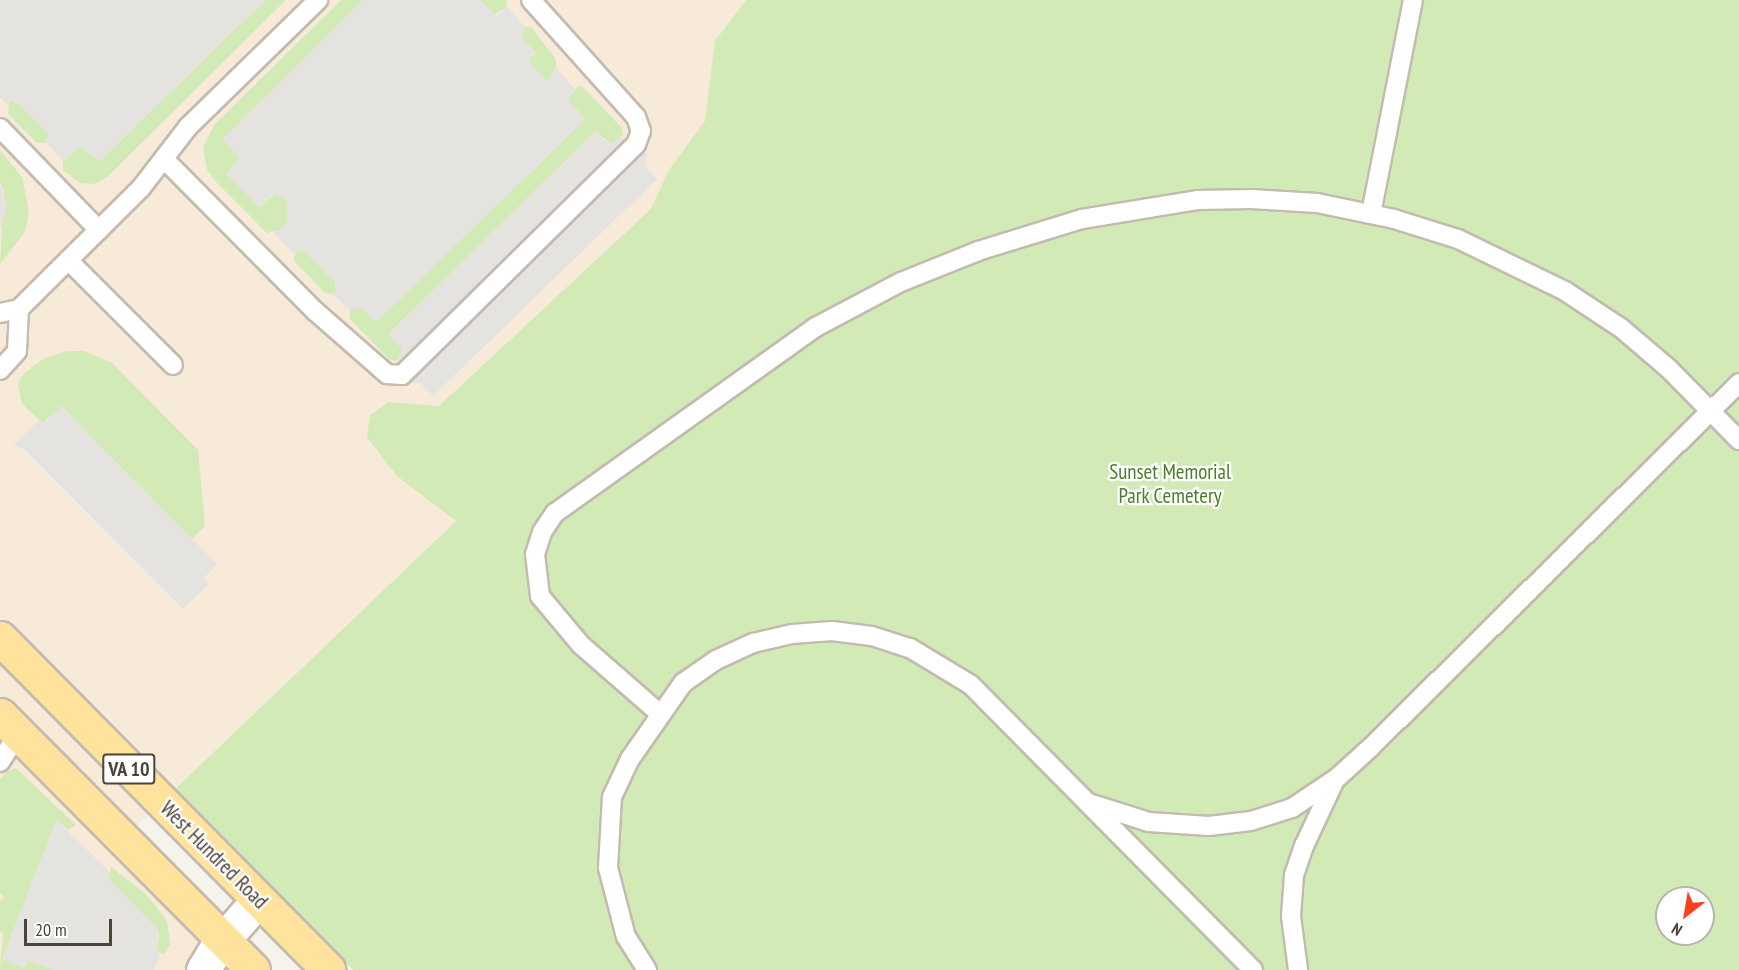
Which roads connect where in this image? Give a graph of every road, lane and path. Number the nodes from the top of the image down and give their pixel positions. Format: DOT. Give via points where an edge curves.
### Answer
graph roads {
  1 [pos="318,0"];
  2 [pos="531,0"];
  3 [pos="1413,0"];
  4 [pos="0,128"];
  5 [pos="164,159"];
  6 [pos="1371,214"];
  7 [pos="99,230"];
  8 [pos="69,261"];
  9 [pos="19,309"];
  10 [pos="0,313"];
  11 [pos="173,365"];
  12 [pos="0,370"];
  13 [pos="1739,383"];
  14 [pos="1711,410"];
  15 [pos="1739,440"];
  16 [pos="0,638"];
  17 [pos="659,712"];
  18 [pos="9,724"];
  19 [pos="0,762"];
  20 [pos="1337,778"];
  21 [pos="1087,802"];
  22 [pos="258,900"];
  23 [pos="223,939"];
  24 [pos="203,970"];
  25 [pos="253,970"];
  26 [pos="328,970"];
  27 [pos="647,970"];
  28 [pos="1253,970"];
  29 [pos="1298,970"];
  1 -- 5 [label="lane" via="188,128"];
  2 -- 5 [label="lane" via="636,117 641,131 636,144 402,375 387,374 315,311"];
  3 -- 6 [label="lane"];
  4 -- 7 [label="lane"];
  5 -- 7 [label="lane"];
  6 -- 14 [label="lane" via="1458,238 1565,291 1621,328"];
  6 -- 17 [label="lane" via="1317,203 1198,200 1082,219 978,251 902,282 814,328 717,395 555,513 542,532 535,554 540,596 582,645"];
  7 -- 8 [label="lane"];
  8 -- 9 [label="lane"];
  8 -- 11 [label="lane"];
  9 -- 10 [label="lane"];
  9 -- 12 [label="lane" via="17,351"];
  13 -- 14 [label="lane"];
  14 -- 15 [label="lane"];
  14 -- 20 [label="lane"];
  16 -- 22 [label="main road, West Hundred Road / VA 10"];
  17 -- 21 [label="lane" via="683,683 716,660 753,643 792,634 832,631 872,636 910,648 971,685"];
  17 -- 27 [label="lane" via="612,797 608,828 614,899 626,937"];
  18 -- 19 [label="lane"];
  18 -- 23 [label="main road, VA 10"];
  20 -- 21 [label="lane" via="1292,808 1251,821 1209,826 1149,822"];
  20 -- 29 [label="lane" via="1318,813 1294,875 1291,916"];
  21 -- 28 [label="lane"];
  22 -- 23 [label="street"];
  22 -- 26 [label="main road, West Hundred Road / VA 10"];
  23 -- 24 [label="street"];
  23 -- 25 [label="main road, VA 10"];
}
